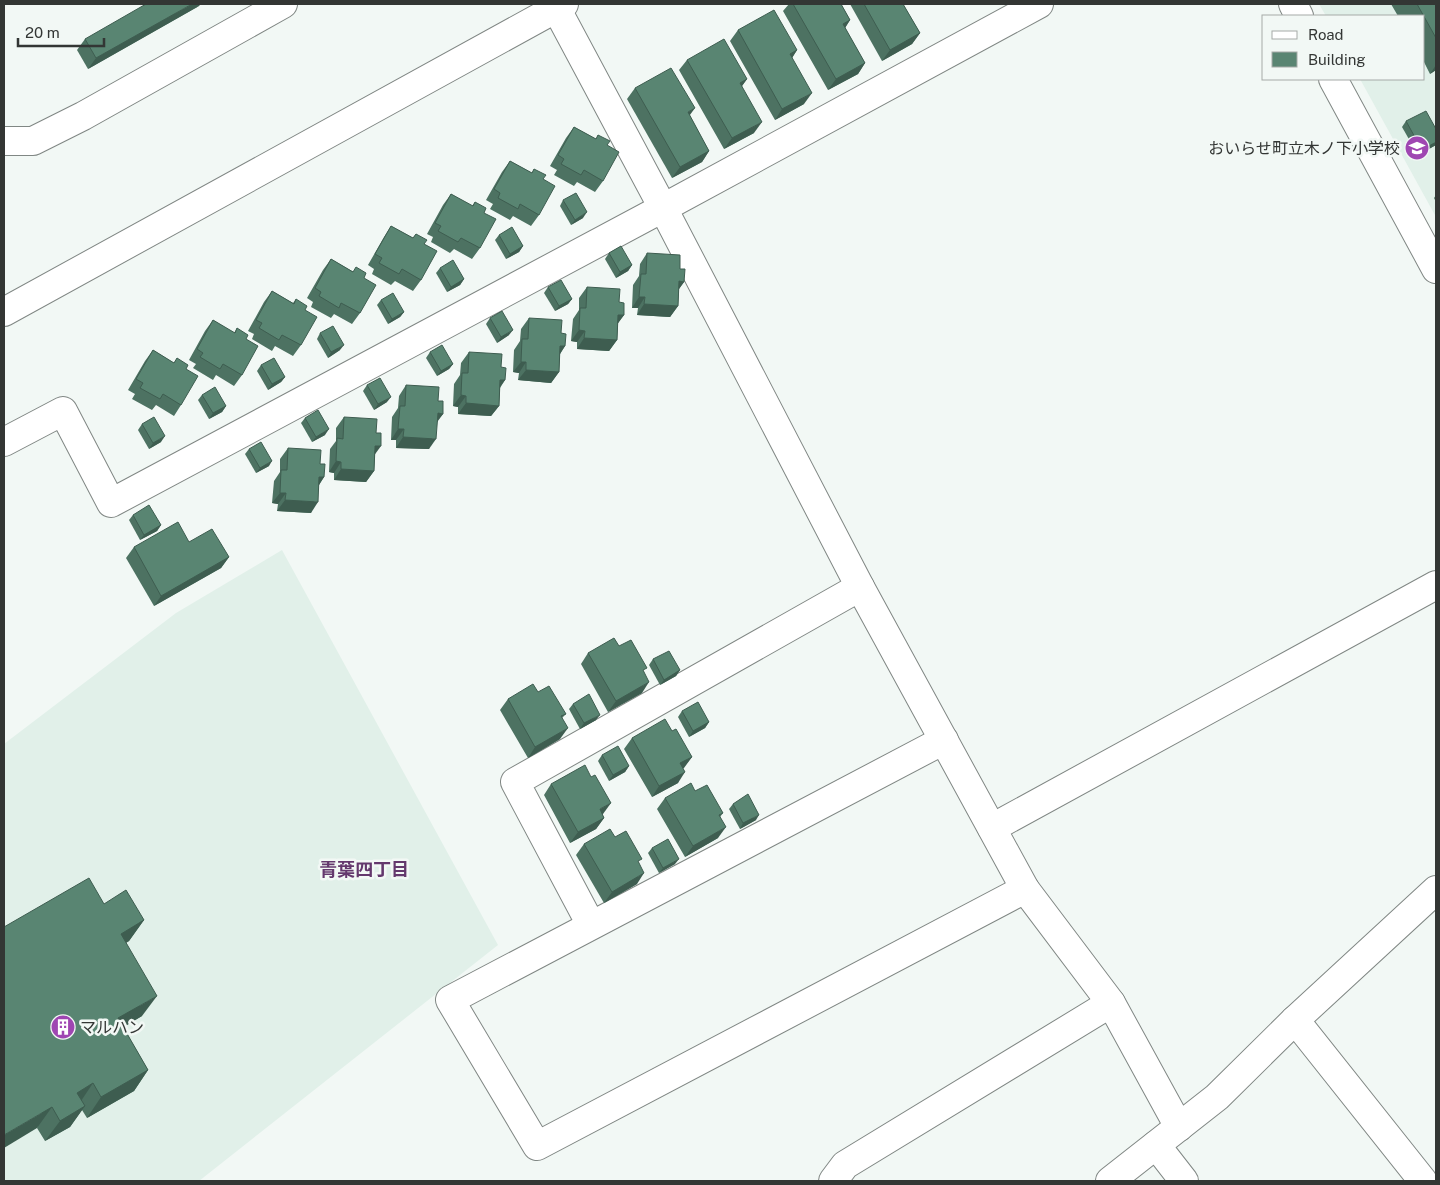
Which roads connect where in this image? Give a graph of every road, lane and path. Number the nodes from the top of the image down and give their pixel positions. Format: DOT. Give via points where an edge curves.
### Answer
graph roads {
  1 [pos="283,4"];
  2 [pos="1039,4"];
  3 [pos="1292,4"];
  4 [pos="558,5"];
  5 [pos="1298,15"];
  6 [pos="1334,80"];
  7 [pos="4,141"];
  8 [pos="663,208"];
  9 [pos="1436,269"];
  10 [pos="4,312"];
  11 [pos="4,442"];
  12 [pos="1436,586"];
  13 [pos="860,587"];
  14 [pos="944,740"];
  15 [pos="992,828"];
  16 [pos="1025,890"];
  17 [pos="1436,890"];
  18 [pos="591,926"];
  19 [pos="1111,1003"];
  20 [pos="1295,1020"];
  21 [pos="1179,1127"];
  22 [pos="1156,1146"];
  23 [pos="833,1181"];
  24 [pos="1110,1181"];
  25 [pos="1184,1181"];
  26 [pos="1423,1181"];
  1 -- 7 [label="street" via="33,141"];
  2 -- 8 [label="street"];
  3 -- 5 [label="street"];
  4 -- 8 [label="street"];
  4 -- 10 [label="street"];
  6 -- 9 [label="street"];
  8 -- 11 [label="street" via="111,503 63,411"];
  8 -- 13 [label="street"];
  12 -- 15 [label="street"];
  13 -- 14 [label="street"];
  13 -- 18 [label="street" via="515,782"];
  14 -- 15 [label="street"];
  14 -- 18 [label="street"];
  15 -- 16 [label="street"];
  16 -- 18 [label="street" via="537,1146 450,1000"];
  16 -- 19 [label="street"];
  17 -- 20 [label="street"];
  19 -- 21 [label="street"];
  19 -- 23 [label="street" via="845,1165"];
  20 -- 21 [label="street" via="1217,1097"];
  20 -- 26 [label="street"];
  21 -- 22 [label="street"];
  22 -- 24 [label="street"];
  22 -- 25 [label="street"];
}
